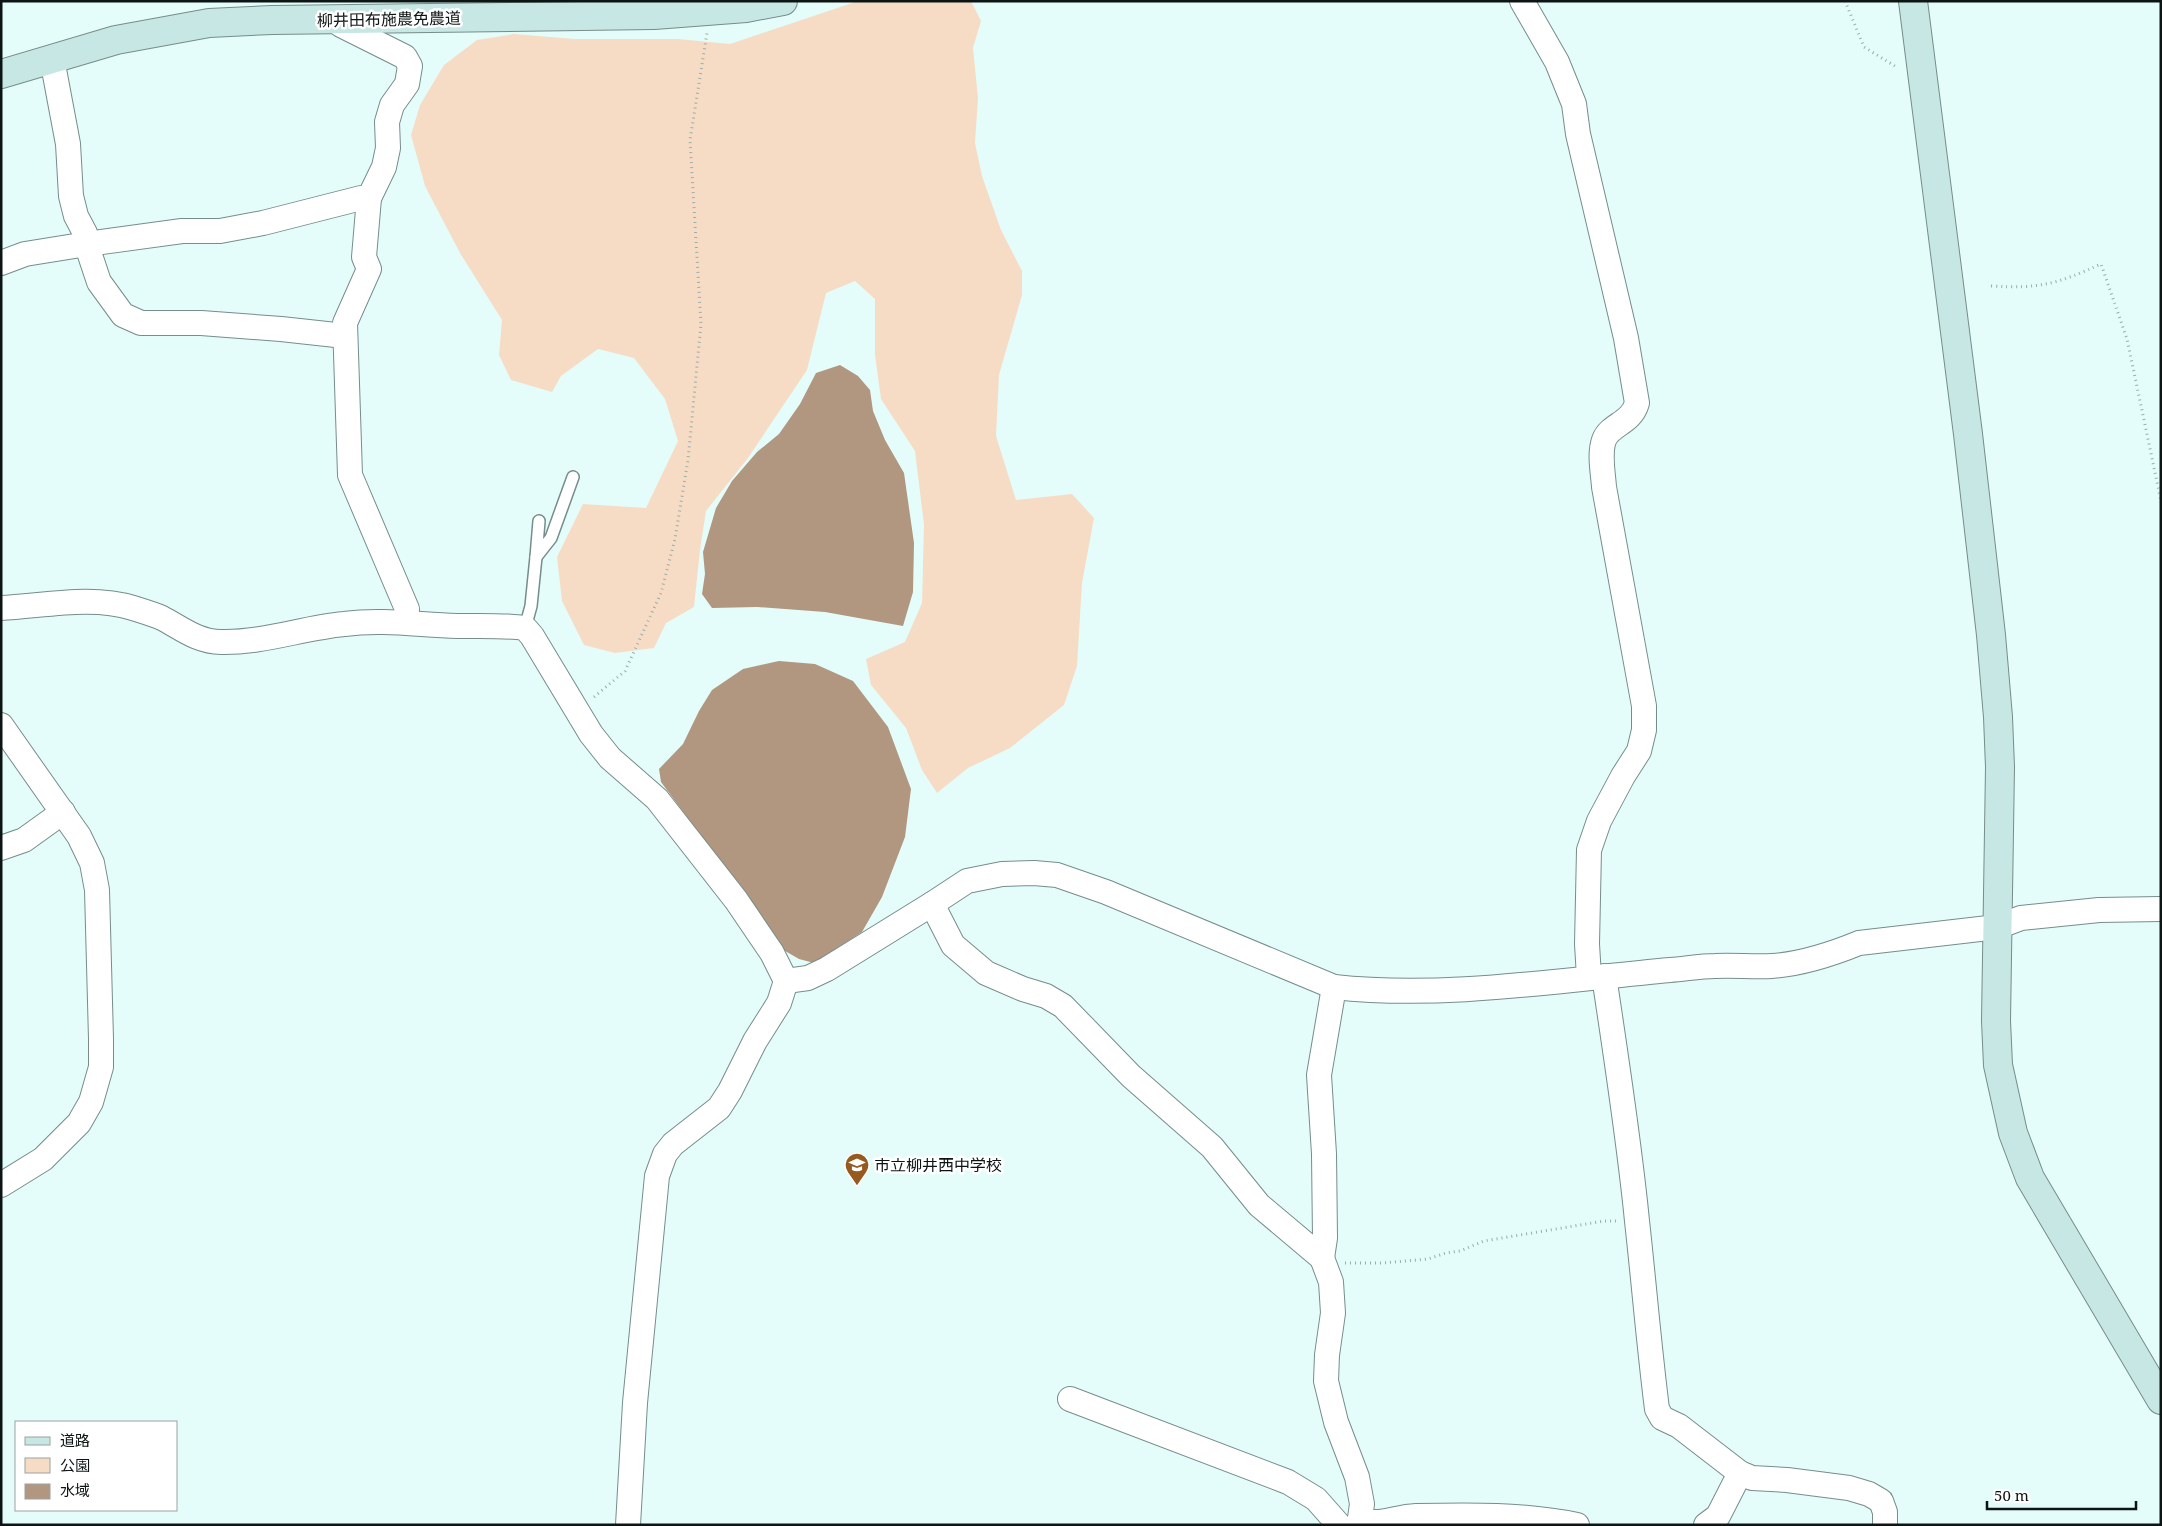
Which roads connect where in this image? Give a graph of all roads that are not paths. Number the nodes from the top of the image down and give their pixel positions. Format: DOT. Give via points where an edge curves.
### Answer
graph roads {
  1 [pos="783,1"];
  2 [pos="1522,1"];
  3 [pos="1913,1"];
  4 [pos="335,20"];
  5 [pos="52,59"];
  6 [pos="1,74"];
  7 [pos="370,198"];
  8 [pos="87,244"];
  9 [pos="1,263"];
  10 [pos="344,336"];
  11 [pos="574,477"];
  12 [pos="539,521"];
  13 [pos="536,556"];
  14 [pos="1,608"];
  15 [pos="406,621"];
  16 [pos="526,628"];
  17 [pos="1,725"];
  18 [pos="63,812"];
  19 [pos="1,848"];
  20 [pos="932,904"];
  21 [pos="2161,909"];
  22 [pos="1997,927"];
  23 [pos="1596,977"];
  24 [pos="786,981"];
  25 [pos="1334,987"];
  26 [pos="1,1185"];
  27 [pos="1324,1262"];
  28 [pos="1070,1399"];
  29 [pos="2161,1400"];
  30 [pos="1740,1473"];
  31 [pos="1353,1523"];
  32 [pos="628,1525"];
  33 [pos="1577,1525"];
  34 [pos="1706,1525"];
  35 [pos="1885,1525"];
  1 -- 4 [label="street, 柳井田布施農免農道" via="746,8 654,15"];
  2 -- 23 [label="street" via="1557,62 1574,104 1578,134 1626,338 1637,403 1630,417 1604,439 1602,459 1604,487 1644,706 1644,730 1639,751 1599,821 1589,850 1587,944"];
  3 -- 22 [label="street" via="1992,644 2000,767"];
  4 -- 5 [label="street, 柳井田布施農免農道" via="209,23 116,40"];
  4 -- 7 [label="street" via="405,57 410,66 407,84 392,105 387,122 388,148 384,167"];
  5 -- 6 [label="street, 柳井田布施農免農道"];
  5 -- 8 [label="street" via="68,144 71,196"];
  7 -- 8 [label="street" via="220,231 182,231"];
  7 -- 10 [label="street" via="364,257 369,269 345,323"];
  8 -- 9 [label="street" via="25,254"];
  8 -- 10 [label="street" via="99,282 123,315 141,323 281,328"];
  10 -- 15 [label="street" via="350,475 407,608"];
  11 -- 13 [label="lane" via="551,538"];
  12 -- 13 [label="lane"];
  13 -- 16 [label="lane"];
  14 -- 15 [label="street" via="111,603 161,618 197,638 219,642 260,641 342,624"];
  15 -- 16 [label="street"];
  16 -- 24 [label="street" via="591,734 610,758 657,799 730,893 772,953"];
  17 -- 18 [label="street"];
  18 -- 19 [label="street" via="24,840"];
  18 -- 26 [label="street" via="92,863 97,890 101,1067 91,1102 78,1123 43,1160"];
  20 -- 24 [label="street" via="827,969 808,978"];
  20 -- 25 [label="street" via="967,881 1002,874 1056,875 1106,892"];
  20 -- 27 [label="street" via="953,945 986,973 1064,1006 1131,1076 1212,1147 1259,1205"];
  21 -- 22 [label="street" via="2100,910 2021,918"];
  22 -- 23 [label="street" via="1859,943 1798,962 1772,966 1714,966"];
  22 -- 29 [label="street" via="1998,1065 2013,1133 2030,1178"];
  23 -- 25 [label="street" via="1419,991"];
  23 -- 30 [label="street" via="1620,1080 1656,1409 1662,1418 1679,1426"];
  24 -- 32 [label="street" via="779,1003 719,1108 673,1144 665,1154 657,1176 635,1404"];
  25 -- 27 [label="street" via="1319,1075 1324,1154"];
  27 -- 31 [label="street" via="1331,1282 1334,1313 1326,1356 1326,1381 1336,1422 1358,1476 1362,1504"];
  28 -- 31 [label="street" via="1288,1482"];
  30 -- 34 [label="street" via="1718,1516"];
  30 -- 35 [label="street" via="1752,1478 1850,1488 1869,1494 1880,1501 1885,1512"];
  31 -- 33 [label="street" via="1472,1515 1522,1517"];
}
